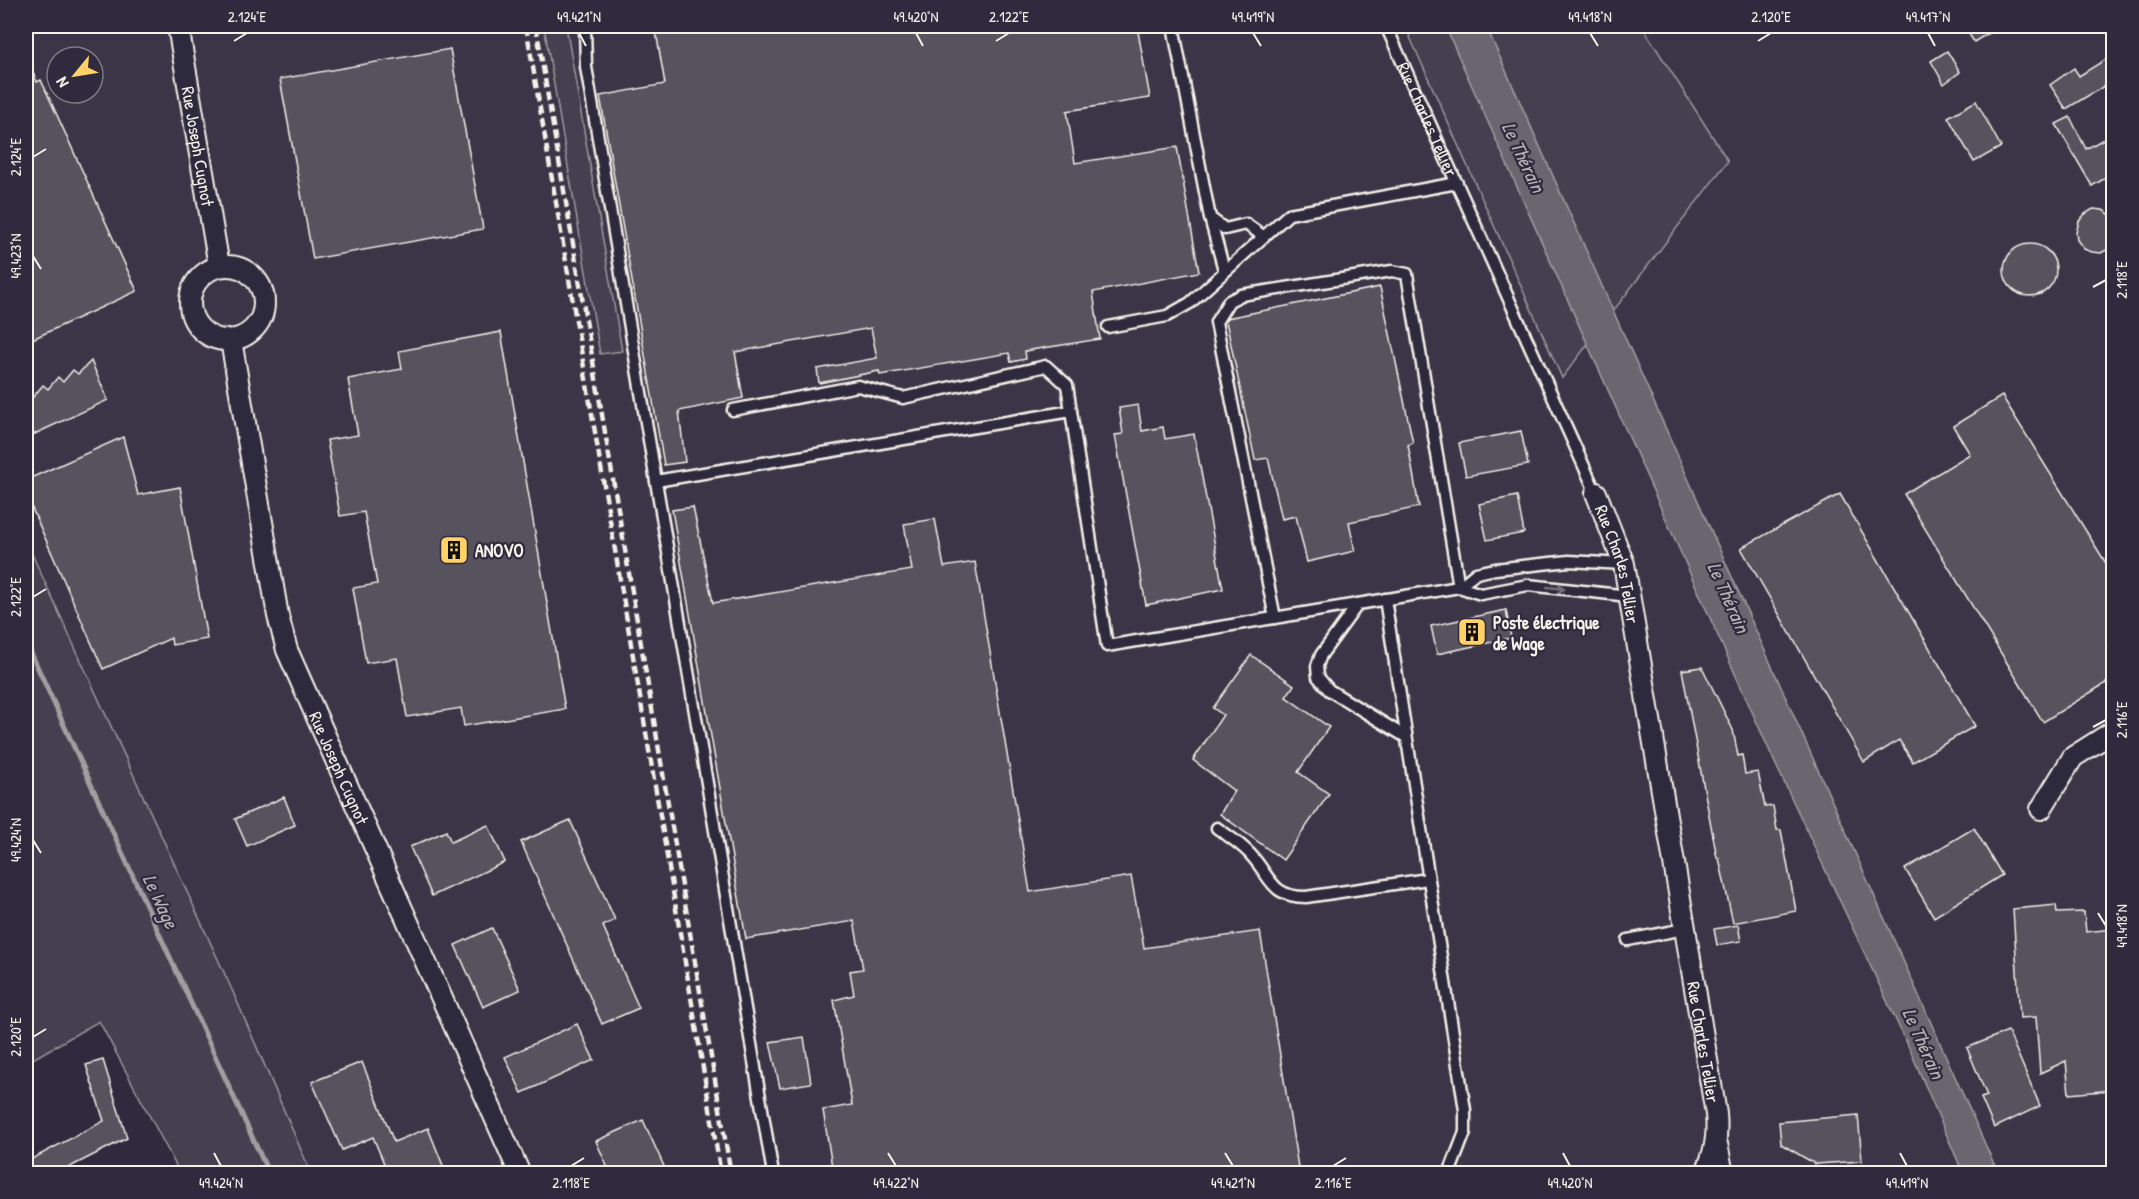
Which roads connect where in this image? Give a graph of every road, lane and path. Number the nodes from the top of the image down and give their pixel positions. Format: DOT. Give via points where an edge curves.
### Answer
graph roads {
  1 [pos="178,26"];
  2 [pos="585,26"];
  3 [pos="1173,26"];
  4 [pos="1386,26"];
  5 [pos="1457,183"];
  6 [pos="1210,218"];
  7 [pos="1263,236"];
  8 [pos="219,266"];
  9 [pos="1224,270"];
  10 [pos="1108,327"];
  11 [pos="231,340"];
  12 [pos="733,410"];
  13 [pos="1071,411"];
  14 [pos="656,481"];
  15 [pos="1596,493"];
  16 [pos="1624,564"];
  17 [pos="1459,587"];
  18 [pos="1629,596"];
  19 [pos="1385,599"];
  20 [pos="1358,604"];
  21 [pos="1275,618"];
  22 [pos="2114,731"];
  23 [pos="1406,737"];
  24 [pos="2041,809"];
  25 [pos="1217,828"];
  26 [pos="1428,879"];
  27 [pos="1684,929"];
  28 [pos="1628,940"];
  29 [pos="1716,1144"];
  30 [pos="520,1173"];
  31 [pos="774,1173"];
  32 [pos="1449,1173"];
  33 [pos="1705,1173"];
  34 [pos="1723,1173"];
  1 -- 8 [label="street, Rue Joseph Cugnot"];
  2 -- 14 [label="lane" via="586,68"];
  3 -- 6 [label="lane"];
  4 -- 5 [label="lane, Rue Charles Tellier"];
  5 -- 7 [label="lane" via="1289,214"];
  5 -- 15 [label="lane, Rue Charles Tellier"];
  6 -- 7 [label="lane" via="1225,230 1246,224"];
  6 -- 9 [label="lane"];
  7 -- 9 [label="lane"];
  8 -- 11 [label="street" via="197,280 190,295 191,311 205,333"];
  8 -- 11 [label="street" via="248,272 257,280 264,297 256,326 248,334"];
  9 -- 10 [label="lane" via="1190,303 1167,316"];
  11 -- 30 [label="street, Rue Joseph Cugnot" via="287,650"];
  12 -- 13 [label="lane" via="858,386 903,398 1046,366 1067,385"];
  13 -- 14 [label="lane"];
  13 -- 21 [label="lane" via="1107,646"];
  14 -- 31 [label="lane"];
  15 -- 16 [label="street, Rue Charles Tellier"];
  16 -- 17 [label="lane" via="1569,561 1495,569 1476,573"];
  16 -- 18 [label="street, Rue Charles Tellier"];
  17 -- 18 [label="lane, one-way" via="1480,594 1528,585"];
  17 -- 19 [label="lane"];
  17 -- 21 [label="lane" via="1407,274 1392,271 1241,295 1229,302 1216,321"];
  18 -- 27 [label="street, Rue Charles Tellier"];
  19 -- 20 [label="lane"];
  19 -- 23 [label="lane"];
  20 -- 21 [label="lane"];
  20 -- 23 [label="lane" via="1321,655 1318,678 1329,690"];
  22 -- 24 [label="street" via="2073,757"];
  23 -- 26 [label="lane"];
  25 -- 26 [label="lane" via="1252,856 1275,888 1290,896"];
  26 -- 32 [label="lane" via="1466,1122"];
  27 -- 28 [label="lane"];
  27 -- 29 [label="street, Rue Charles Tellier" via="1716,1114"];
  29 -- 33 [label="street, Rue Charles Tellier"];
  29 -- 34 [label="street, Rue Charles Tellier"];
}
